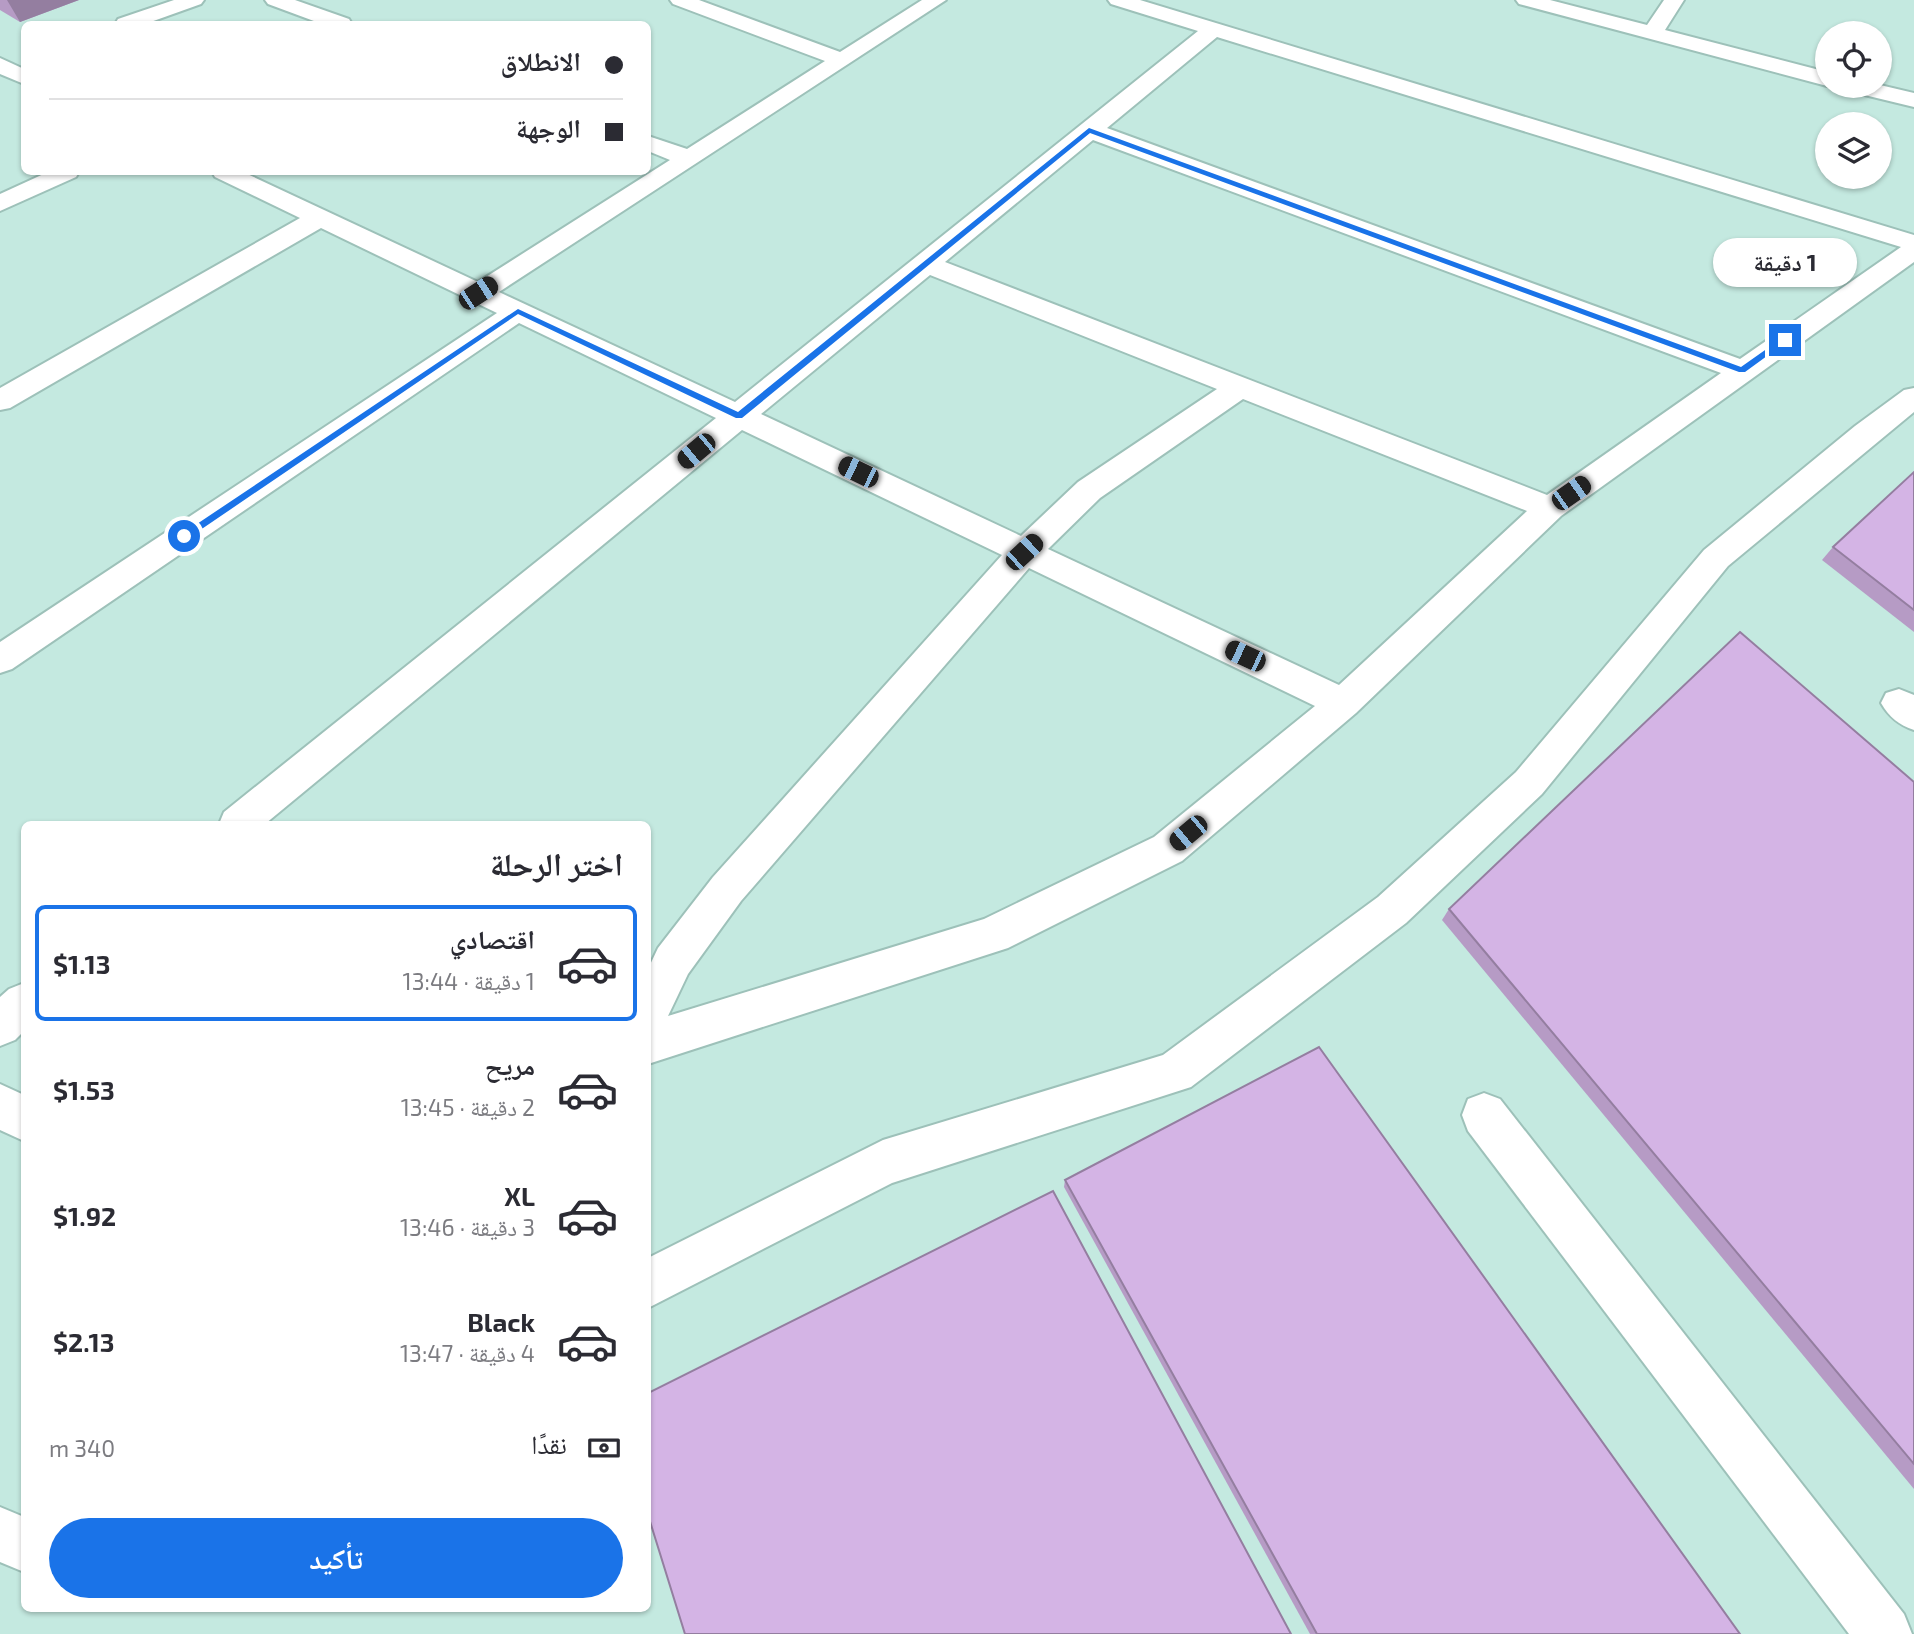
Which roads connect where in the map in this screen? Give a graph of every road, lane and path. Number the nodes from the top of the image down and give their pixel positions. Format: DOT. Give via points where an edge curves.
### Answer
graph roads {
  1 [pos="194,0"];
  2 [pos="275,0"];
  3 [pos="680,0"];
  4 [pos="936,0"];
  5 [pos="1118,0"];
  6 [pos="1526,0"];
  7 [pos="1674,0"];
  8 [pos="1170,7"];
  9 [pos="134,21"];
  10 [pos="333,21"];
  11 [pos="1214,29"];
  12 [pos="1651,35"];
  13 [pos="842,60"];
  14 [pos="1815,76"];
  15 [pos="1892,95"];
  16 [pos="1914,100"];
  17 [pos="1089,130"];
  18 [pos="651,144"];
  19 [pos="688,159"];
  20 [pos="61,175"];
  21 [pos="230,175"];
  22 [pos="0,203"];
  23 [pos="321,217"];
  24 [pos="1914,243"];
  25 [pos="1914,250"];
  26 [pos="926,264"];
  27 [pos="478,293"];
  28 [pos="518,311"];
  29 [pos="1742,370"];
  30 [pos="1240,387"];
  31 [pos="1914,397"];
  32 [pos="0,401"];
  33 [pos="739,416"];
  34 [pos="1550,508"];
  35 [pos="1024,552"];
  36 [pos="0,660"];
  37 [pos="1343,703"];
  38 [pos="242,821"];
  39 [pos="21,1006"];
  40 [pos="651,1006"];
  41 [pos="0,1026"];
  42 [pos="651,1043"];
  43 [pos="0,1106"];
  44 [pos="1484,1115"];
  45 [pos="21,1117"];
  46 [pos="651,1282"];
  47 [pos="0,1534"];
  48 [pos="21,1544"];
  49 [pos="1884,1634"];
  1 -- 9 [label="street"];
  2 -- 10 [label="street"];
  3 -- 13 [label="street"];
  4 -- 13 [label="street"];
  5 -- 8 [label="street"];
  6 -- 12 [label="street"];
  7 -- 12 [label="street"];
  8 -- 11 [label="street"];
  11 -- 17 [label="street"];
  11 -- 24 [label="street"];
  12 -- 14 [label="street"];
  13 -- 19 [label="street"];
  15 -- 16 [label="street"];
  17 -- 26 [label="street"];
  17 -- 29 [label="street"];
  18 -- 19 [label="street"];
  19 -- 27 [label="street"];
  20 -- 22 [label="street"];
  21 -- 23 [label="street"];
  23 -- 27 [label="street"];
  23 -- 32 [label="street"];
  25 -- 29 [label="street"];
  26 -- 30 [label="street"];
  26 -- 33 [label="street"];
  27 -- 28 [label="street"];
  28 -- 33 [label="street"];
  28 -- 36 [label="street"];
  29 -- 34 [label="street"];
  30 -- 34 [label="street"];
  30 -- 35 [label="street" via="1089,490"];
  31 -- 46 [label="street" via="1716,558 1529,783 1392,910 1175,1072 883,1163"];
  33 -- 35 [label="street"];
  33 -- 38 [label="street"];
  34 -- 37 [label="street"];
  35 -- 37 [label="street"];
  35 -- 40 [label="street" via="727,890 673,961"];
  37 -- 42 [label="street" via="1168,849 993,935"];
  39 -- 41 [label="street"];
  43 -- 45 [label="street"];
  44 -- 49 [label="street"];
  47 -- 48 [label="street"];
}
